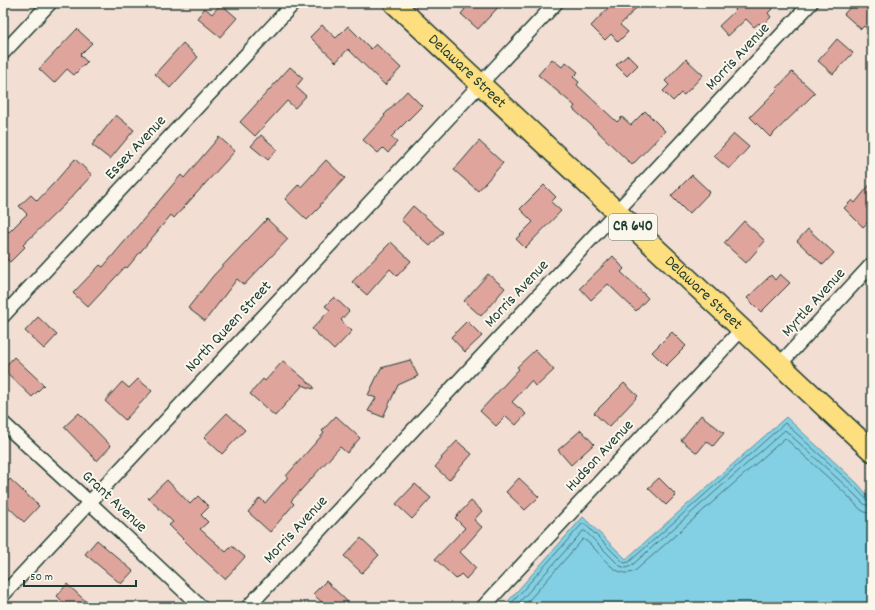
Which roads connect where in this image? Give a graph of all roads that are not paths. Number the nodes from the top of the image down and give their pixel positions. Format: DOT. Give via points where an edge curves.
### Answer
graph roads {
  1 [pos="50,3"];
  2 [pos="294,3"];
  3 [pos="394,3"];
  4 [pos="556,3"];
  5 [pos="811,3"];
  6 [pos="3,53"];
  7 [pos="481,84"];
  8 [pos="618,212"];
  9 [pos="872,264"];
  10 [pos="3,316"];
  11 [pos="742,329"];
  12 [pos="780,364"];
  13 [pos="3,423"];
  14 [pos="872,451"];
  15 [pos="89,502"];
  16 [pos="3,595"];
  17 [pos="201,607"];
  18 [pos="248,607"];
  19 [pos="483,607"];
  1 -- 6 [label="street"];
  2 -- 10 [label="street, Essex Avenue"];
  3 -- 7 [label="main road, Delaware Street / CR 640"];
  4 -- 7 [label="street, North Queen Street"];
  5 -- 8 [label="street, Morris Avenue"];
  7 -- 8 [label="main road, Delaware Street / CR 640"];
  7 -- 15 [label="street, North Queen Street"];
  8 -- 11 [label="main road, Delaware Street / CR 640"];
  8 -- 18 [label="street, Morris Avenue"];
  9 -- 12 [label="street, Myrtle Avenue"];
  11 -- 12 [label="main road, Delaware Street / CR 640"];
  11 -- 19 [label="street, Hudson Avenue"];
  12 -- 14 [label="main road, Delaware Street / CR 640"];
  13 -- 15 [label="street, Grant Avenue"];
  15 -- 16 [label="street, North Queen Street"];
  15 -- 17 [label="street, Grant Avenue"];
}
